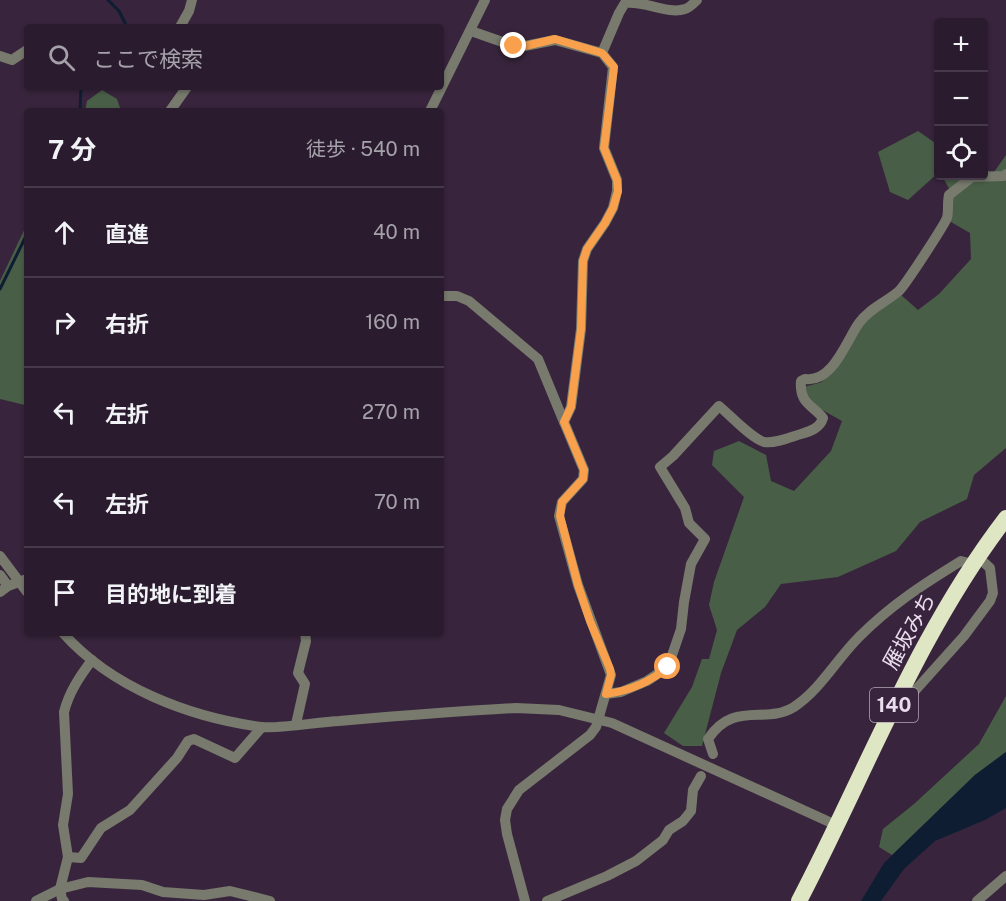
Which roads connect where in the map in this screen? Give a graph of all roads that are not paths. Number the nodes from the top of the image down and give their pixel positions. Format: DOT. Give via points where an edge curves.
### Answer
graph roads {
  1 [pos="192,0"];
  2 [pos="485,0"];
  3 [pos="697,0"];
  4 [pos="182,24"];
  5 [pos="471,31"];
  6 [pos="24,52"];
  7 [pos="602,53"];
  8 [pos="0,56"];
  9 [pos="444,84"];
  10 [pos="185,90"];
  11 [pos="441,90"];
  12 [pos="172,108"];
  13 [pos="432,108"];
  14 [pos="1006,174"];
  15 [pos="444,296"];
  16 [pos="564,422"];
  17 [pos="1006,518"];
  18 [pos="0,556"];
  19 [pos="976,560"];
  20 [pos="0,575"];
  21 [pos="23,580"];
  22 [pos="4,589"];
  23 [pos="66,636"];
  24 [pos="305,636"];
  25 [pos="92,660"];
  26 [pos="901,691"];
  27 [pos="606,694"];
  28 [pos="598,718"];
  29 [pos="296,724"];
  30 [pos="262,727"];
  31 [pos="713,754"];
  32 [pos="701,776"];
  33 [pos="836,825"];
  34 [pos="68,857"];
  35 [pos="1006,876"];
  36 [pos="60,889"];
  37 [pos="36,901"];
  38 [pos="64,901"];
  39 [pos="270,901"];
  40 [pos="525,901"];
  41 [pos="547,901"];
  42 [pos="799,901"];
  43 [pos="976,901"];
  1 -- 4 [label="street"];
  2 -- 5 [label="street"];
  3 -- 7 [label="street" via="685,9 673,10 625,3"];
  5 -- 7 [label="street" via="514,46 555,39"];
  5 -- 9 [label="street"];
  6 -- 8 [label="street" via="12,60"];
  7 -- 16 [label="street" via="614,67 604,148 618,191 613,208 583,261 581,329 571,407"];
  10 -- 12 [label="street"];
  11 -- 13 [label="street"];
  14 -- 27 [label="street" via="972,177 949,195 946,219 900,290 870,310 823,376 801,381 807,404 823,418 822,423 812,431 764,442 719,406 660,467 685,508 689,523 705,539 691,564 681,629 668,667 647,681"];
  15 -- 16 [label="street" via="469,301 538,359"];
  16 -- 27 [label="street" via="584,470 583,479 562,502 560,516 578,585 610,669"];
  17 -- 19 [label="highway, 雁坂みち / 140"];
  18 -- 21 [label="street"];
  19 -- 26 [label="highway, 雁坂みち / 140"];
  19 -- 26 [label="street" via="990,568 990,601 912,694"];
  19 -- 31 [label="street" via="961,561 889,608 856,639 818,687 794,707 749,715 717,726 708,740"];
  20 -- 22 [label="street"];
  21 -- 22 [label="street"];
  23 -- 25 [label="street"];
  24 -- 29 [label="street" via="298,673 305,684"];
  25 -- 30 [label="street" via="140,690 191,712"];
  25 -- 34 [label="street" via="63,712 68,794 63,825"];
  26 -- 33 [label="highway, 雁坂みち / 140"];
  27 -- 28 [label="street"];
  28 -- 29 [label="street" via="559,710 516,708"];
  28 -- 33 [label="street"];
  28 -- 40 [label="street" via="590,735 519,790 507,809 507,834"];
  29 -- 30 [label="street"];
  30 -- 34 [label="street" via="235,758 194,739 188,741 130,810 101,828 81,858"];
  32 -- 41 [label="street" via="693,789 691,811 663,840 636,861"];
  33 -- 42 [label="highway, 雁坂みち / 140"];
  34 -- 36 [label="street"];
  35 -- 43 [label="street"];
  36 -- 37 [label="street"];
  36 -- 38 [label="street"];
  36 -- 39 [label="street" via="88,882 142,885 163,892 204,896 230,891"];
}
